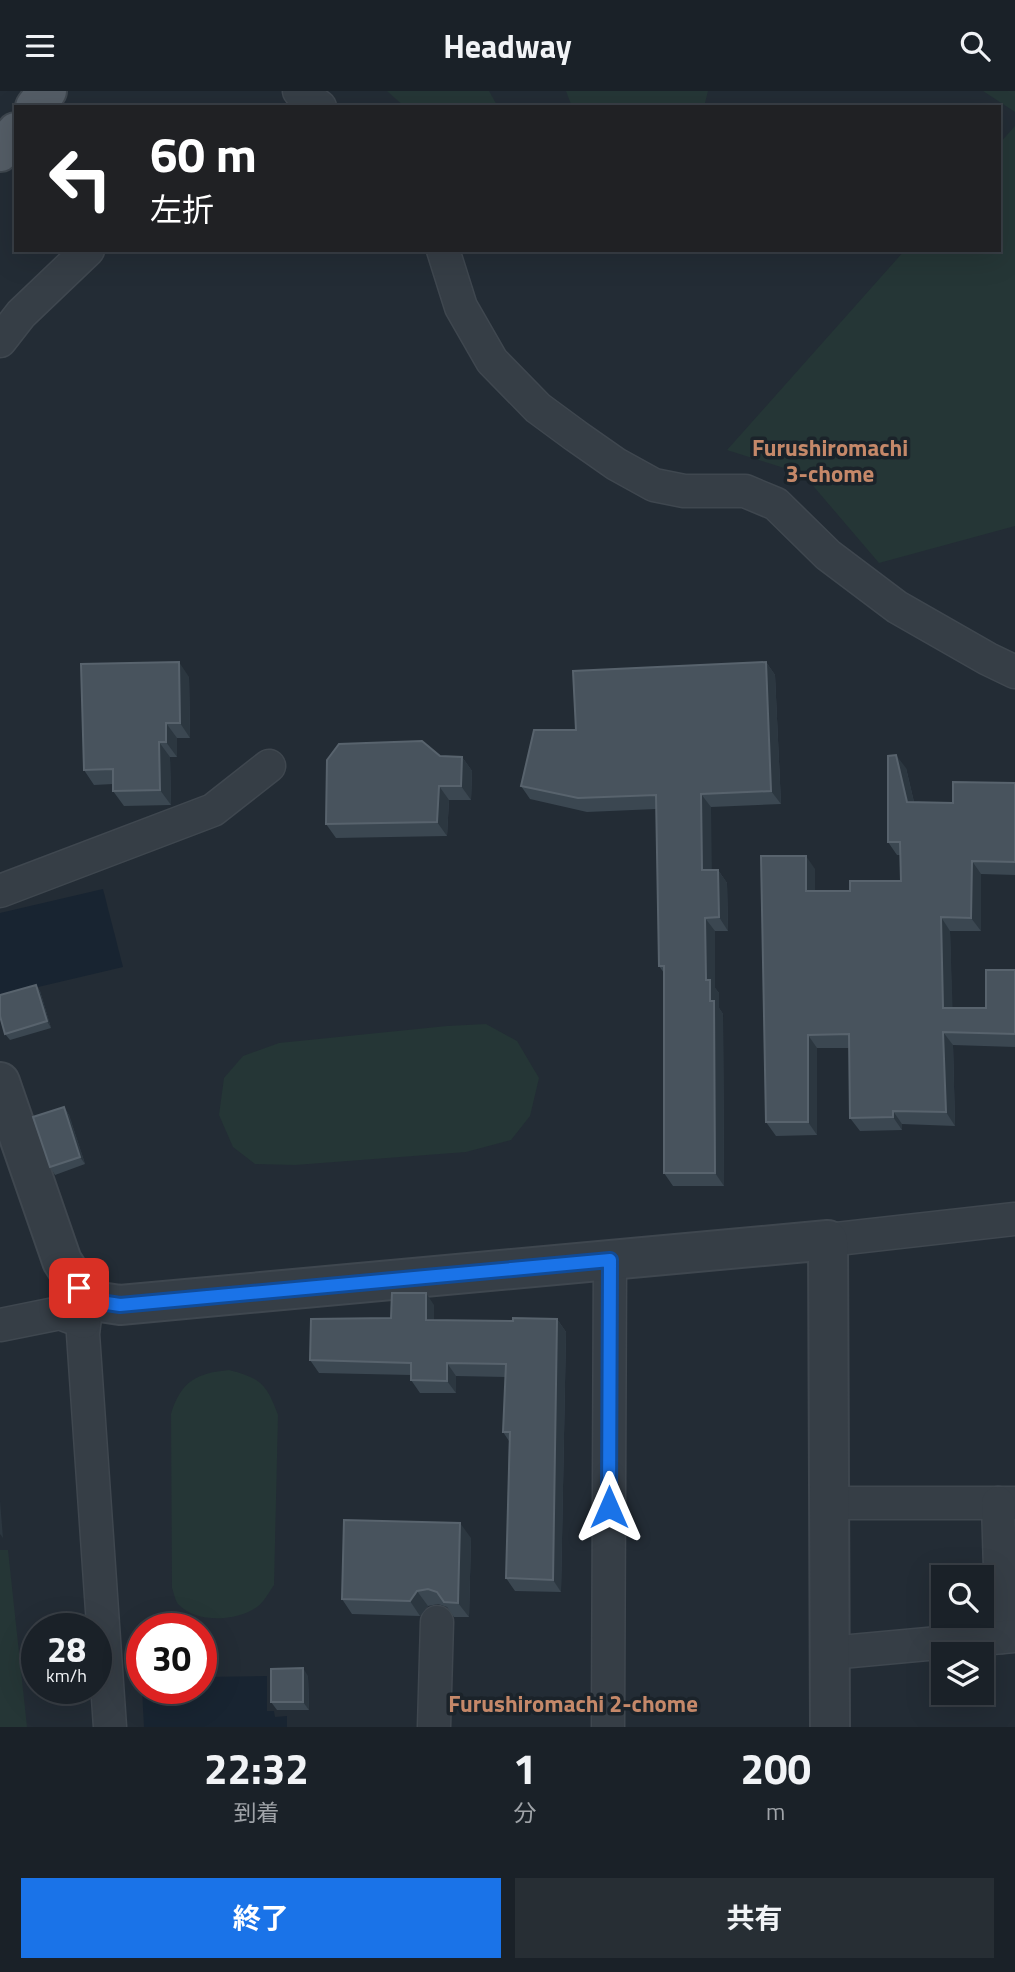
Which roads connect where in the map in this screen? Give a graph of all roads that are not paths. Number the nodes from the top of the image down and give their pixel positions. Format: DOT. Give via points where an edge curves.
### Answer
graph roads {
  1 [pos="14,134"];
  2 [pos="0,152"];
  3 [pos="86,252"];
  4 [pos="444,252"];
  5 [pos="0,341"];
  6 [pos="1015,671"];
  7 [pos="268,766"];
  8 [pos="0,891"];
  9 [pos="0,1082"];
  10 [pos="1015,1219"];
  11 [pos="828,1240"];
  12 [pos="610,1260"];
  13 [pos="86,1311"];
  14 [pos="0,1325"];
  15 [pos="830,1503"];
  16 [pos="1006,1503"];
  17 [pos="437,1622"];
  18 [pos="1008,1637"];
  19 [pos="830,1653"];
  20 [pos="110,1727"];
  21 [pos="435,1727"];
  22 [pos="608,1727"];
  23 [pos="830,1727"];
  1 -- 2 [label="main road"];
  3 -- 5 [label="street" via="21,314"];
  4 -- 6 [label="street" via="461,307 492,362 538,408 576,436 654,485 684,491 745,491 775,503 828,555 897,607"];
  7 -- 8 [label="street" via="213,810"];
  9 -- 13 [label="street" via="62,1261"];
  10 -- 11 [label="street"];
  11 -- 12 [label="street"];
  11 -- 15 [label="street"];
  12 -- 13 [label="street"];
  12 -- 22 [label="street"];
  13 -- 14 [label="street"];
  13 -- 20 [label="street" via="83,1334"];
  15 -- 16 [label="street"];
  15 -- 19 [label="street"];
  16 -- 18 [label="street"];
  17 -- 21 [label="street"];
  18 -- 19 [label="street"];
  19 -- 23 [label="street"];
}
